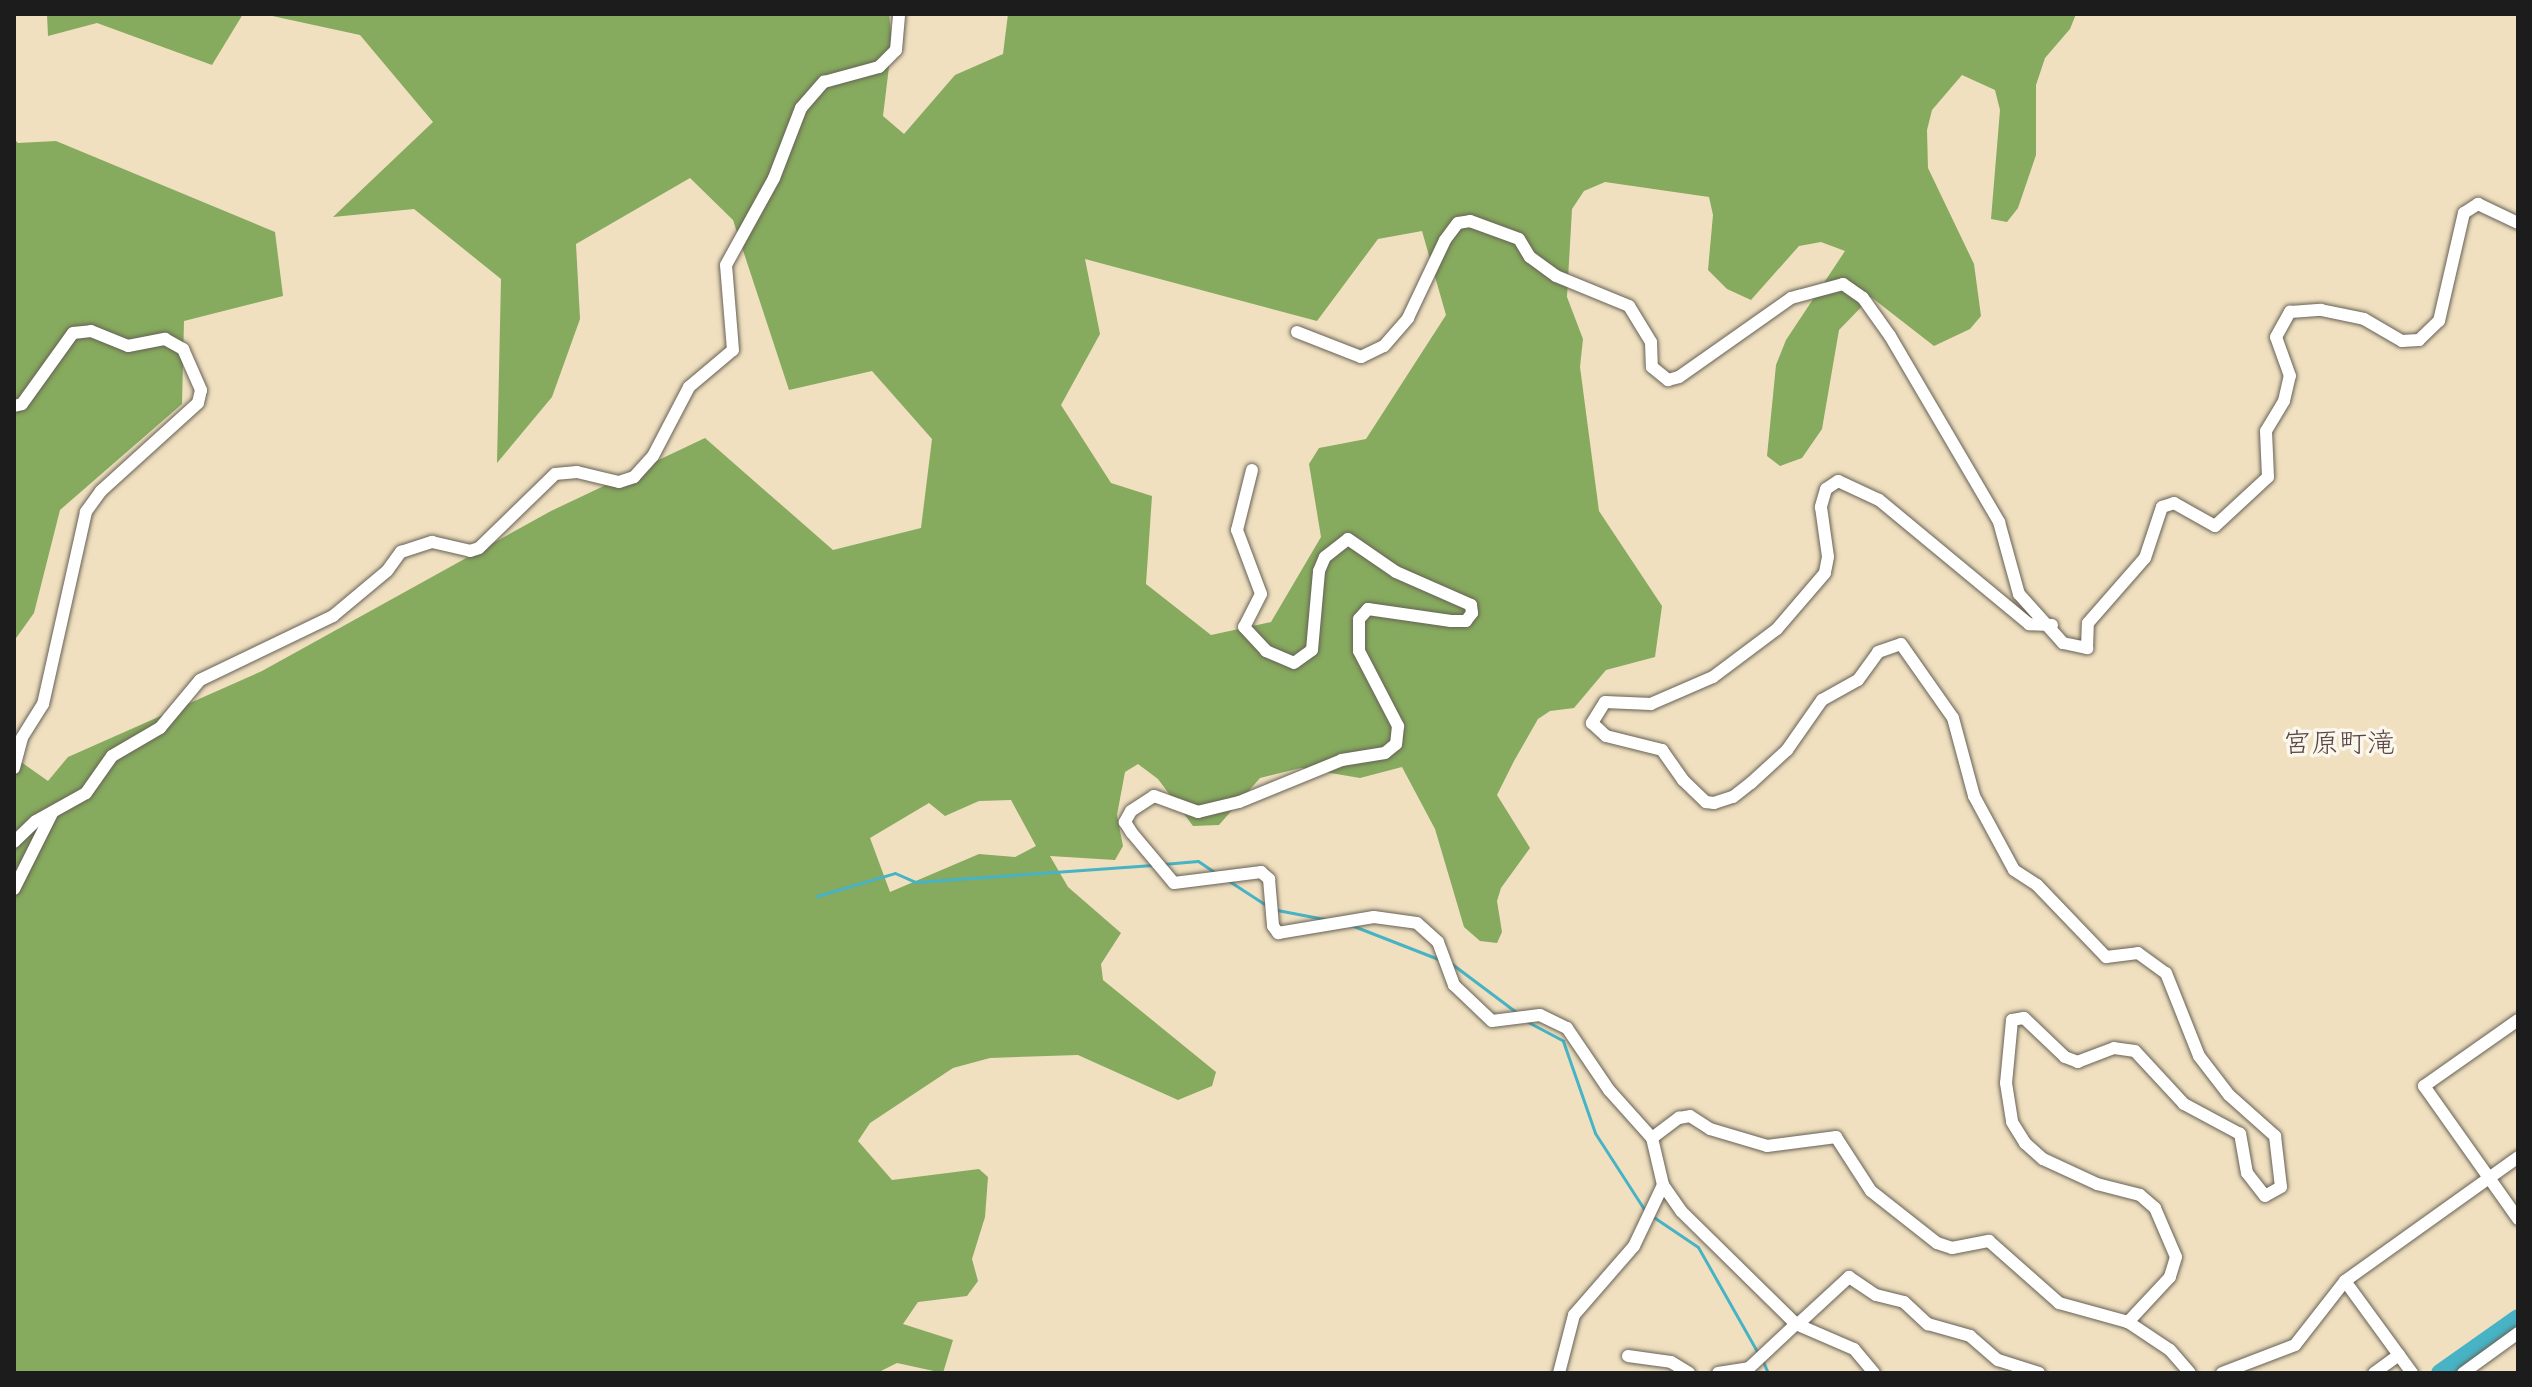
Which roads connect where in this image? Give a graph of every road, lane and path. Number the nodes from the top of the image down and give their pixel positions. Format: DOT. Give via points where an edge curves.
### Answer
graph roads {
  1 [pos="899,14"];
  2 [pos="2518,223"];
  3 [pos="1297,332"];
  4 [pos="14,406"];
  5 [pos="1252,470"];
  6 [pos="2052,625"];
  7 [pos="14,768"];
  8 [pos="52,813"];
  9 [pos="14,842"];
  10 [pos="14,889"];
  11 [pos="2518,1020"];
  12 [pos="1652,1138"];
  13 [pos="2518,1157"];
  14 [pos="2489,1178"];
  15 [pos="1663,1185"];
  16 [pos="2518,1219"];
  17 [pos="2345,1281"];
  18 [pos="2128,1322"];
  19 [pos="1796,1325"];
  20 [pos="2518,1333"];
  21 [pos="2399,1355"];
  22 [pos="1628,1356"];
  23 [pos="1744,1372"];
  24 [pos="1559,1373"];
  25 [pos="1689,1373"];
  26 [pos="1718,1373"];
  27 [pos="1874,1373"];
  28 [pos="2039,1373"];
  29 [pos="2190,1373"];
  30 [pos="2222,1373"];
  31 [pos="2374,1373"];
  32 [pos="2412,1373"];
  33 [pos="2463,1373"];
  1 -- 8 [label="street" via="896,50 879,67 824,82 801,108 774,178 726,265 733,350 689,387 653,456 634,477 619,482 577,472 555,474 479,548 470,551 432,542 401,552 387,571 333,616 200,680 160,728 112,756 86,793"];
  2 -- 6 [label="street" via="2478,204 2464,213 2439,321 2419,340 2402,341 2364,319 2321,310 2290,312 2276,337 2290,376 2284,401 2266,431 2268,477 2215,526 2174,503 2162,507 2145,558 2088,623 2087,648 2063,643"];
  3 -- 6 [label="street" via="1361,357 1384,346 1408,318 1445,240 1458,223 1470,221 1519,239 1530,257 1556,276 1629,306 1651,342 1652,367 1668,380 1791,298 1843,284 1868,304 1908,364 1999,522 2019,594"];
  4 -- 7 [label="street" via="22,404 73,333 91,331 128,346 165,339 183,349 201,390 198,403 101,491 86,512 43,704 22,738"];
  5 -- 12 [label="street" via="1237,530 1261,594 1244,627 1266,651 1294,663 1312,650 1319,571 1325,557 1348,539 1396,572 1471,605 1472,613 1466,621 1451,621 1368,609 1359,619 1359,651 1398,726 1396,744 1385,753 1342,760 1239,802 1198,812 1154,796 1125,822 1174,883 1261,872 1269,879 1278,933 1374,917 1417,923 1438,942 1454,985 1492,1021 1540,1015 1567,1028 1609,1090"];
  6 -- 18 [label="street" via="2029,624 1879,500 1838,481 1826,489 1821,507 1825,573 1777,629 1713,677 1651,704 1605,702 1592,723 1606,736 1662,750 1683,780 1714,803 1733,797 1787,750 1822,700 1858,680 1878,652 1901,644 1953,718 1969,785 2014,870 2037,885 2106,957 2138,953 2166,973 2199,1056 2229,1095 2275,1136 2281,1187 2265,1196 2247,1173 2240,1134 2184,1104 2135,1051 2114,1048 2078,1062 2065,1057 2024,1018 2012,1020 2006,1083 2012,1122 2025,1143 2043,1159 2097,1184 2134,1191 2155,1208 2176,1257 2170,1277"];
  8 -- 9 [label="street"];
  8 -- 10 [label="street"];
  11 -- 14 [label="street" via="2424,1086"];
  12 -- 15 [label="street"];
  12 -- 18 [label="street" via="1690,1116 1710,1129 1767,1146 1836,1137 1871,1191 1937,1243 1952,1248 1989,1241 2059,1303"];
  13 -- 14 [label="street"];
  14 -- 16 [label="street"];
  14 -- 17 [label="street"];
  15 -- 19 [label="street" via="1681,1211"];
  15 -- 24 [label="street" via="1634,1246 1574,1315"];
  17 -- 21 [label="street"];
  17 -- 30 [label="street" via="2295,1345"];
  18 -- 29 [label="street" via="2170,1350"];
  19 -- 23 [label="street"];
  19 -- 27 [label="street" via="1854,1349"];
  19 -- 28 [label="street" via="1849,1277 1876,1295 1904,1302 1930,1325 1970,1336 1998,1360"];
  20 -- 33 [label="street"];
  21 -- 31 [label="street"];
  21 -- 32 [label="street"];
  22 -- 25 [label="street" via="1671,1362"];
  23 -- 26 [label="street"];
}
